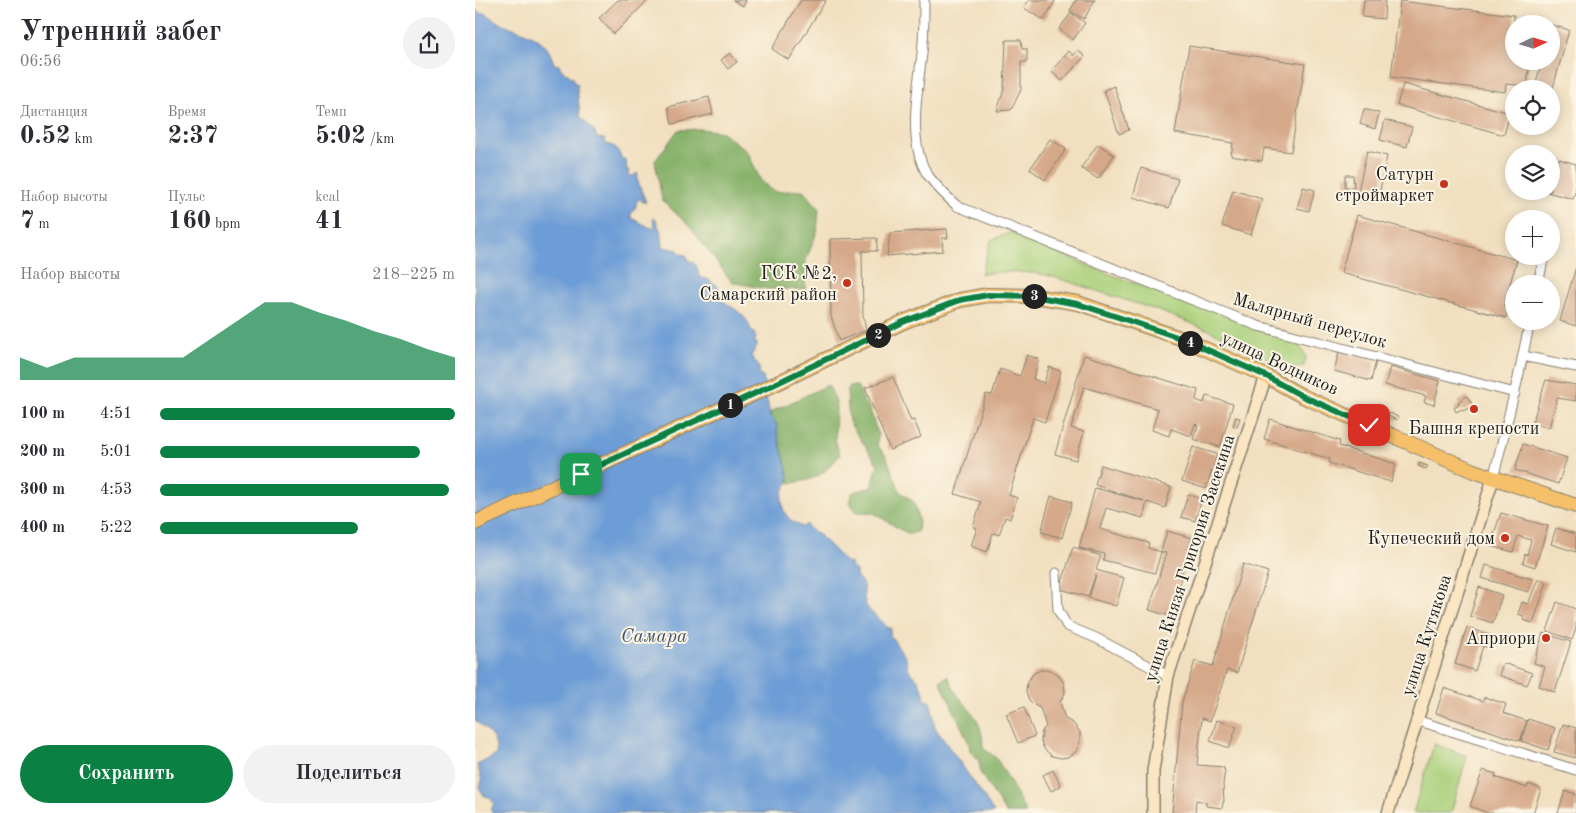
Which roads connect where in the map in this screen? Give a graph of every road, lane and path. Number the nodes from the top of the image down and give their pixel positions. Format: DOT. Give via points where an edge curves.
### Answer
graph roads {
  1 [pos="924,0"];
  2 [pos="1528,330"];
  3 [pos="1523,356"];
  4 [pos="1576,367"];
  5 [pos="1266,376"];
  6 [pos="1515,392"];
  7 [pos="1493,479"];
  8 [pos="1576,506"];
  9 [pos="475,523"];
  10 [pos="1056,573"];
  11 [pos="1167,676"];
  12 [pos="1416,720"];
  13 [pos="1576,770"];
  14 [pos="1153,813"];
  15 [pos="1388,813"];
  1 -- 6 [label="street, Малярный переулок" via="916,135 919,155 926,172 957,206 1258,326"];
  2 -- 3 [label="street, улица Кутякова"];
  3 -- 4 [label="street"];
  3 -- 6 [label="street, улица Кутякова"];
  5 -- 7 [label="main road, улица Водников" via="1302,396"];
  5 -- 9 [label="main road, улица Водников" via="1183,339 1078,304 1033,296 988,295 960,300 931,310"];
  5 -- 11 [label="main road, улица Князя Григория Засекина"];
  6 -- 7 [label="street, улица Кутякова"];
  7 -- 8 [label="main road, улица Водников"];
  7 -- 12 [label="main road, улица Кутякова"];
  10 -- 11 [label="street" via="1058,610 1067,626"];
  11 -- 14 [label="main road, улица Князя Григория Засекина" via="1153,771"];
  12 -- 13 [label="street"];
  12 -- 15 [label="main road, улица Кутякова"];
}
